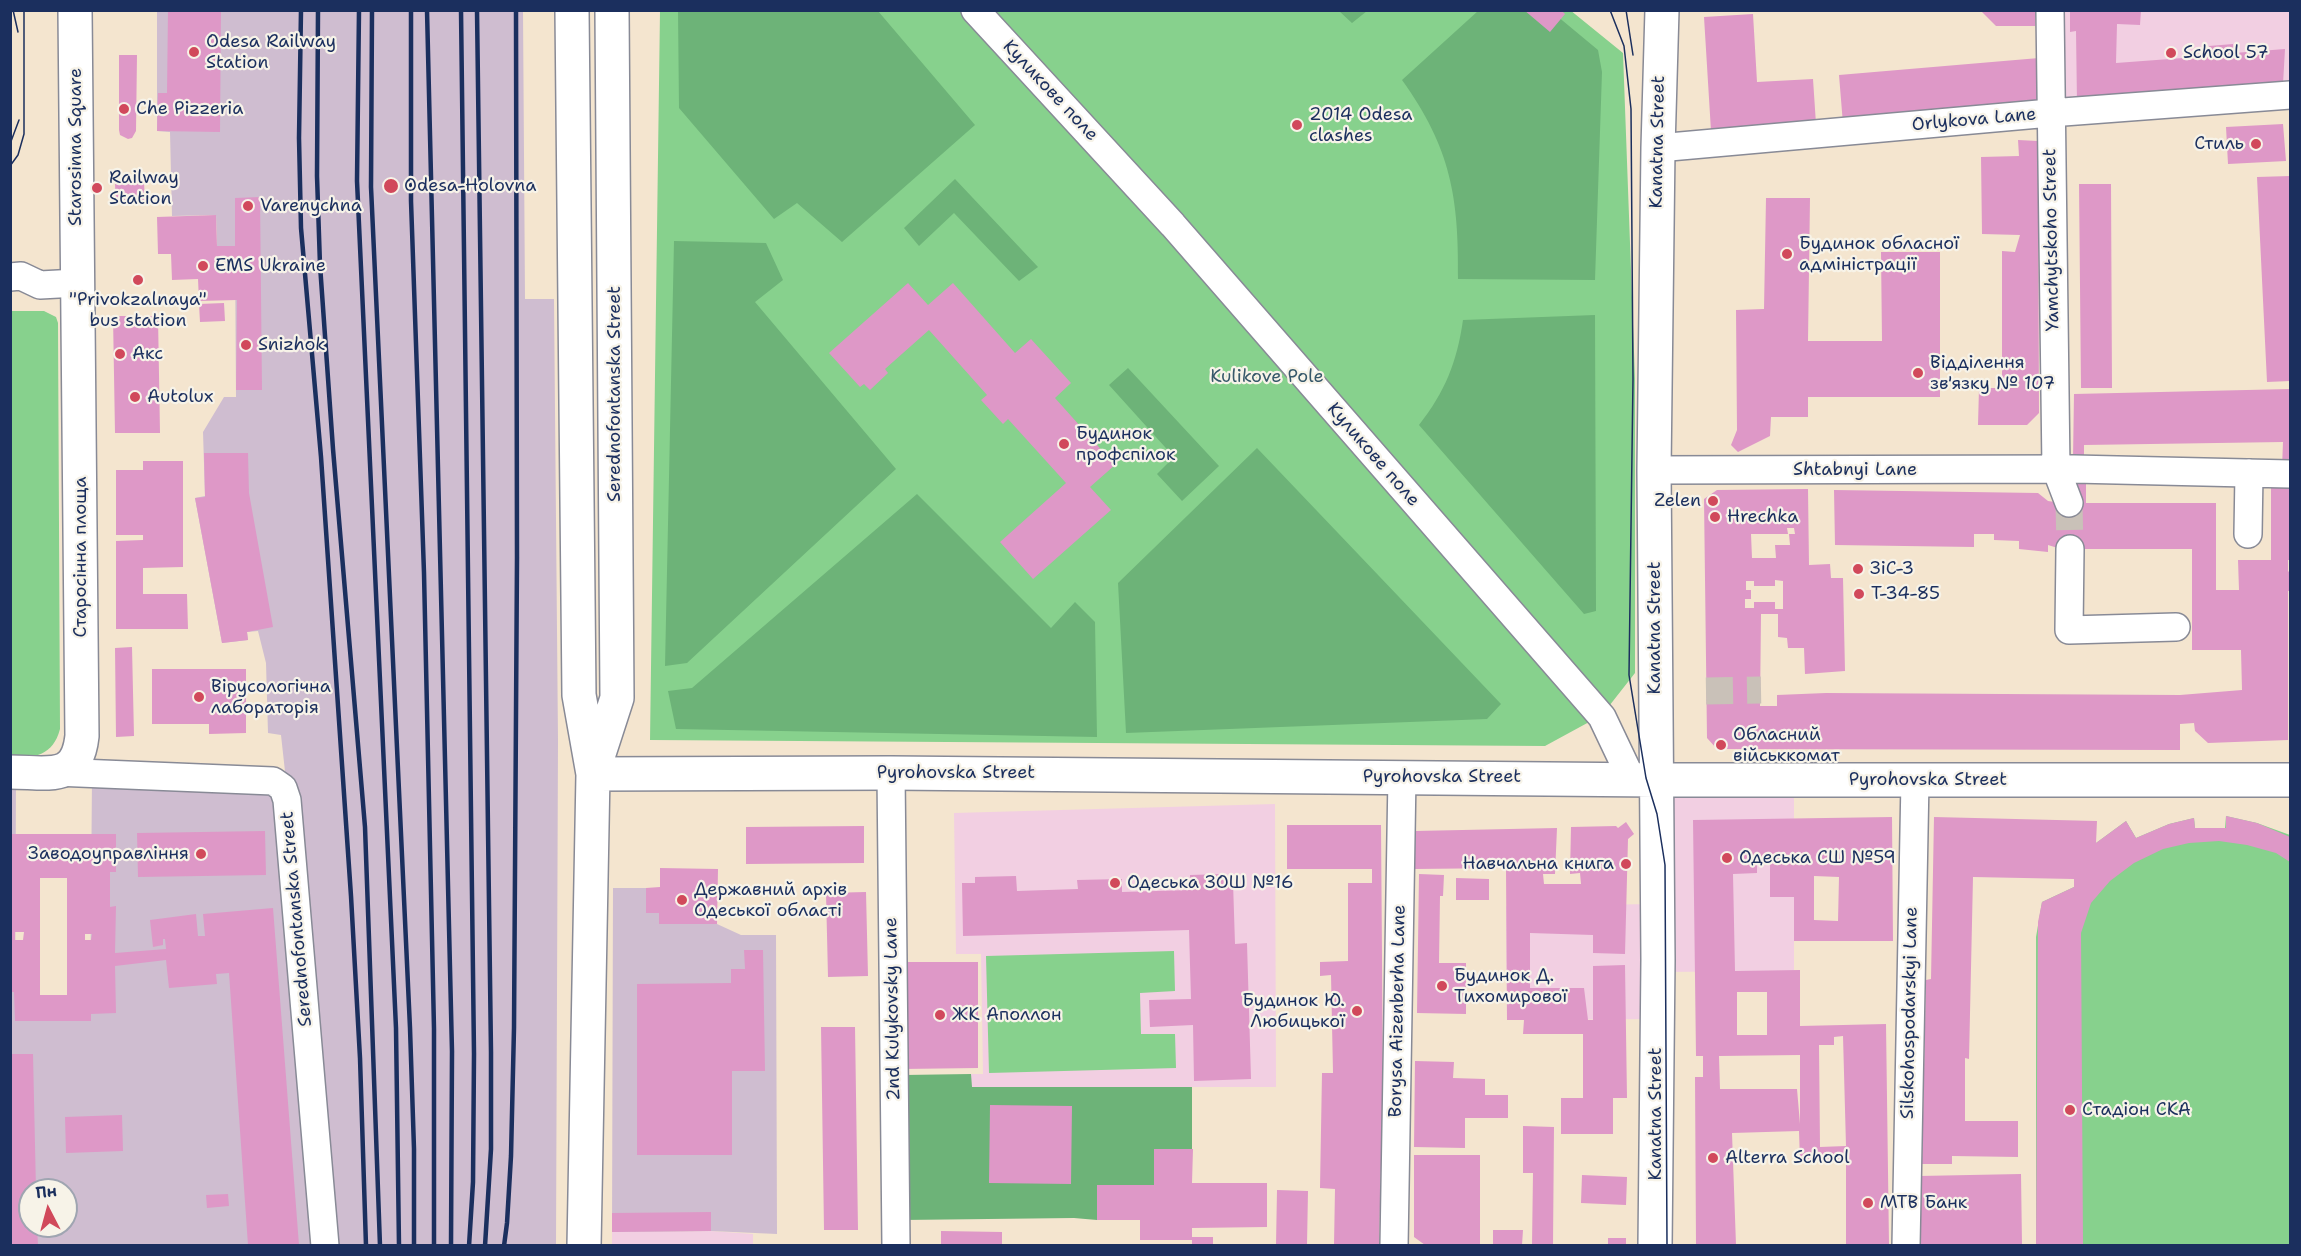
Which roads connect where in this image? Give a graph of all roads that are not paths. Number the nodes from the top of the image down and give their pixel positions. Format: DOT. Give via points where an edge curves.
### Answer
graph roads {
  1 [pos="75,10"];
  2 [pos="572,10"];
  3 [pos="612,10"];
  4 [pos="975,10"];
  5 [pos="1662,10"];
  6 [pos="2050,10"];
  7 [pos="2290,95"];
  8 [pos="2050,113"];
  9 [pos="1658,148"];
  10 [pos="10,277"];
  11 [pos="77,284"];
  12 [pos="40,285"];
  13 [pos="10,295"];
  14 [pos="2056,469"];
  15 [pos="1654,470"];
  16 [pos="2249,473"];
  17 [pos="2290,474"];
  18 [pos="2069,503"];
  19 [pos="2248,534"];
  20 [pos="2070,549"];
  21 [pos="2176,627"];
  22 [pos="10,772"];
  23 [pos="55,772"];
  24 [pos="891,773"];
  25 [pos="593,774"];
  26 [pos="1402,776"];
  27 [pos="1644,779"];
  28 [pos="1915,780"];
  29 [pos="2290,780"];
  30 [pos="325,1245"];
  31 [pos="584,1245"];
  32 [pos="896,1245"];
  33 [pos="1394,1245"];
  34 [pos="1655,1245"];
  35 [pos="1906,1245"];
  1 -- 11 [label="main road, Starosinna Square"];
  2 -- 25 [label="main road, Serednofontanska Street" via="579,695"];
  3 -- 25 [label="main road, Serednofontanska Street" via="617,698"];
  4 -- 27 [label="street, Куликове поле" via="1173,225 1602,717"];
  5 -- 9 [label="main road, Kanatna Street"];
  6 -- 8 [label="street, Yamchytskoho Street"];
  7 -- 8 [label="street, Orlykova Lane"];
  8 -- 9 [label="street, Orlykova Lane"];
  8 -- 14 [label="street, Yamchytskoho Street"];
  9 -- 15 [label="main road, Kanatna Street"];
  10 -- 12 [label="street" via="21,276"];
  11 -- 12 [label="street"];
  11 -- 23 [label="main road, Старосінна площа" via="82,736 78,758 72,766"];
  12 -- 13 [label="street" via="21,295"];
  14 -- 15 [label="street, Shtabnyi Lane"];
  14 -- 16 [label="street, Shtabnyi Lane"];
  14 -- 18 [label="street, Yamchytskoho Street"];
  15 -- 27 [label="main road, Kanatna Street"];
  16 -- 17 [label="street, Shtabnyi Lane"];
  16 -- 19 [label="street"];
  20 -- 21 [label="street" via="2069,630"];
  22 -- 23 [label="main road"];
  23 -- 30 [label="street, Serednofontanska Street" via="273,781 283,788 288,800"];
  24 -- 25 [label="main road, Pyrohovska Street"];
  24 -- 26 [label="main road, Pyrohovska Street"];
  24 -- 32 [label="street, 2nd Kulykovsky Lane"];
  25 -- 31 [label="main road, Serednofontanska Street"];
  26 -- 27 [label="main road, Pyrohovska Street"];
  26 -- 33 [label="street, Borysa Aizenberha Lane"];
  27 -- 28 [label="main road, Pyrohovska Street"];
  27 -- 34 [label="main road, Kanatna Street" via="1658,960"];
  28 -- 29 [label="main road, Pyrohovska Street"];
  28 -- 35 [label="street, Silskohospodarskyi Lane"];
}
